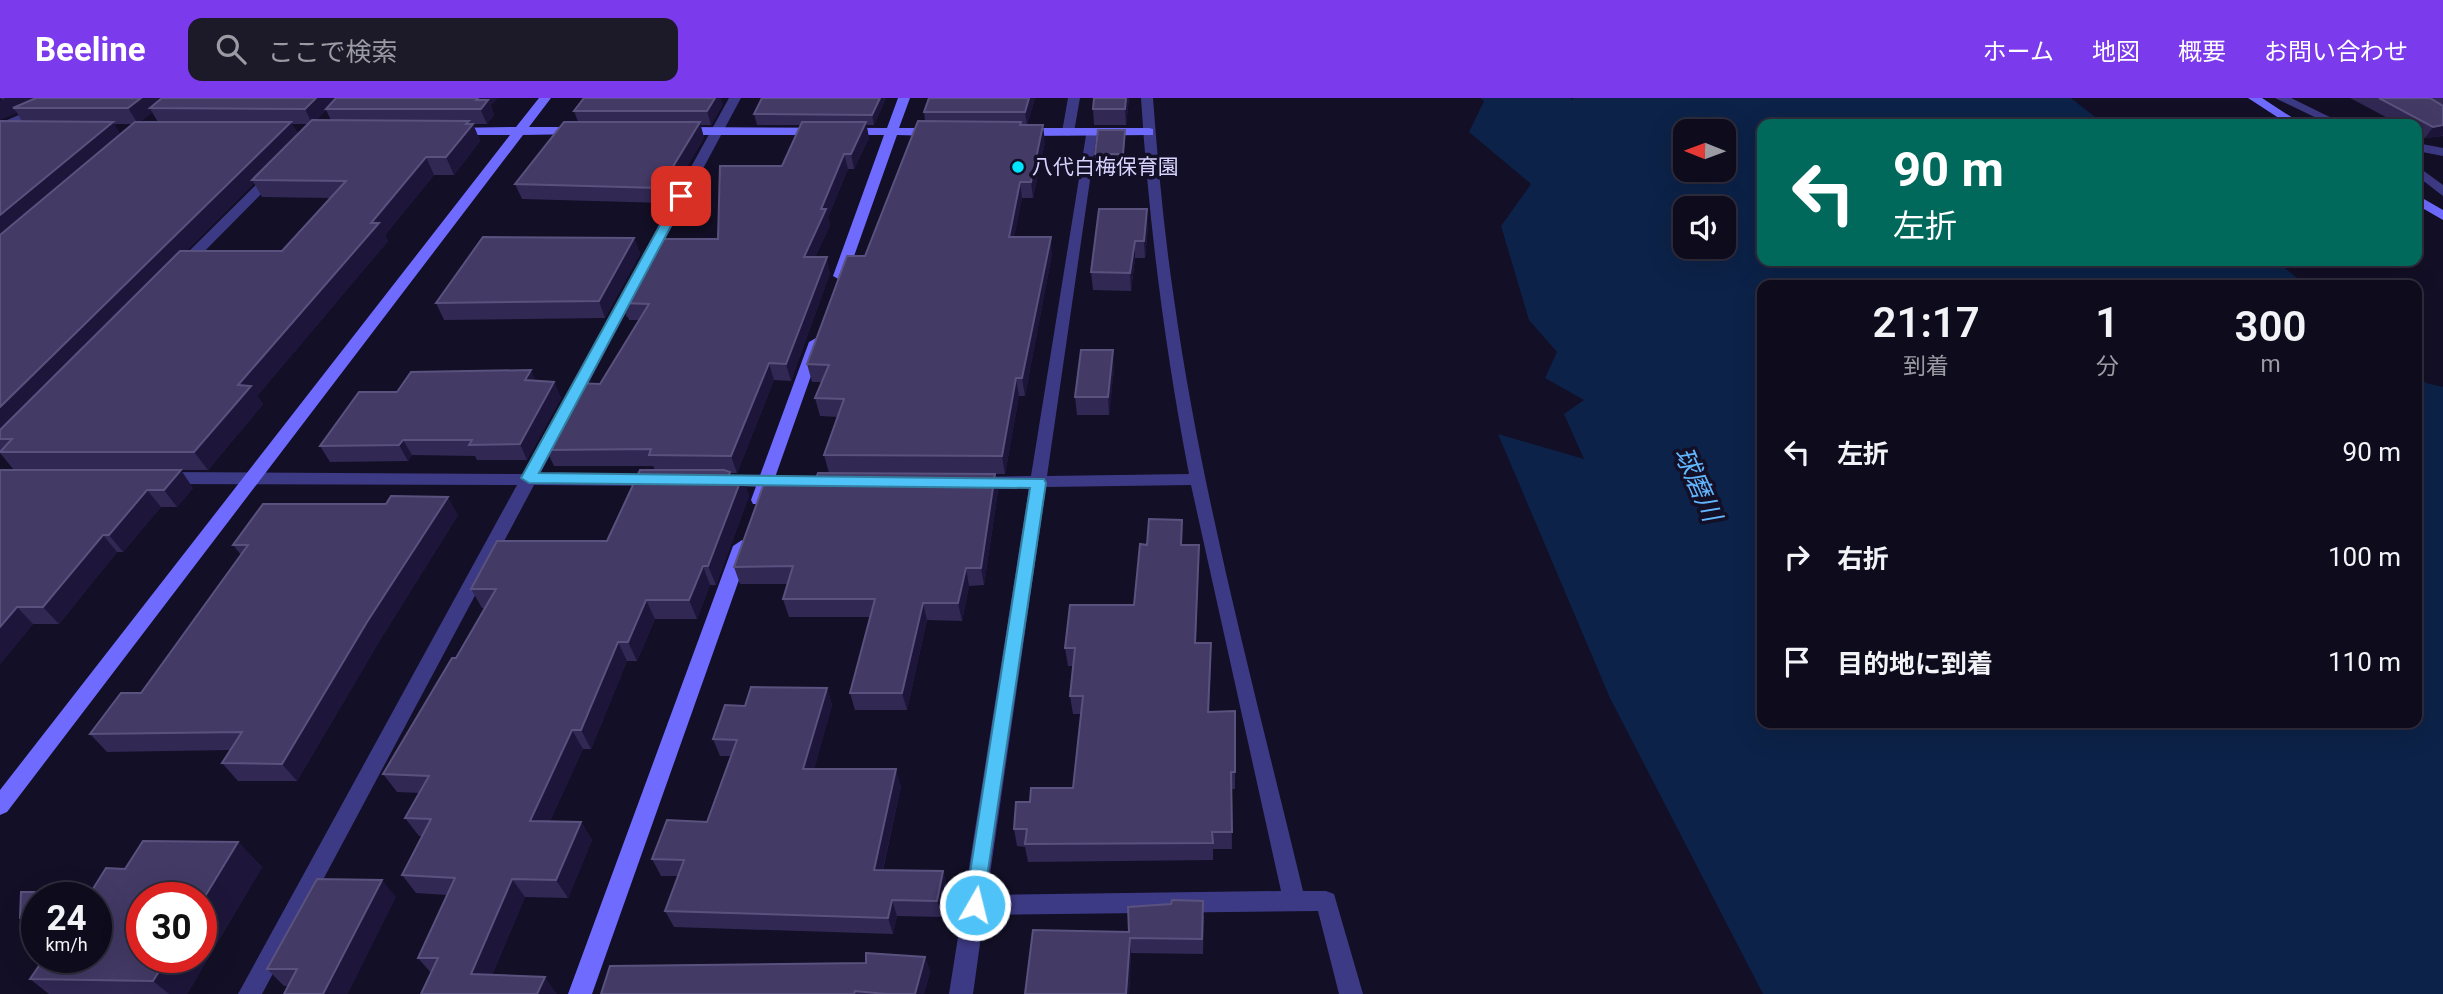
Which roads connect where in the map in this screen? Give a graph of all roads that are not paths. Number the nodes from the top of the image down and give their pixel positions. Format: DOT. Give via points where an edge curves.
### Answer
graph roads {
  1 [pos="69,98"];
  2 [pos="545,98"];
  3 [pos="735,98"];
  4 [pos="904,98"];
  5 [pos="1074,98"];
  6 [pos="1147,98"];
  7 [pos="2254,98"];
  8 [pos="2281,98"];
  9 [pos="2300,98"];
  10 [pos="2289,119"];
  11 [pos="2327,119"];
  12 [pos="2336,119"];
  13 [pos="0,128"];
  14 [pos="26,130"];
  15 [pos="439,131"];
  16 [pos="520,131"];
  17 [pos="586,131"];
  18 [pos="664,131"];
  19 [pos="717,131"];
  20 [pos="892,132"];
  21 [pos="946,132"];
  22 [pos="1014,132"];
  23 [pos="1069,132"];
  24 [pos="1091,132"];
  25 [pos="1149,132"];
  26 [pos="2422,148"];
  27 [pos="2443,152"];
  28 [pos="288,160"];
  29 [pos="2422,173"];
  30 [pos="2422,174"];
  31 [pos="2443,186"];
  32 [pos="2443,192"];
  33 [pos="2422,202"];
  34 [pos="2443,216"];
  35 [pos="173,276"];
  36 [pos="836,287"];
  37 [pos="822,326"];
  38 [pos="251,477"];
  39 [pos="153,478"];
  40 [pos="529,478"];
  41 [pos="1197,479"];
  42 [pos="682,480"];
  43 [pos="710,481"];
  44 [pos="765,481"];
  45 [pos="793,482"];
  46 [pos="957,483"];
  47 [pos="1038,483"];
  48 [pos="0,806"];
  49 [pos="1294,901"];
  50 [pos="975,905"];
  51 [pos="250,994"];
  52 [pos="580,994"];
  53 [pos="961,994"];
  54 [pos="1351,994"];
  1 -- 13 [label="street"];
  2 -- 16 [label="street"];
  3 -- 19 [label="street"];
  4 -- 20 [label="street"];
  5 -- 23 [label="street"];
  6 -- 25 [label="street"];
  7 -- 10 [label="street"];
  8 -- 11 [label="street"];
  9 -- 12 [label="street"];
  13 -- 14 [label="street"];
  15 -- 16 [label="street"];
  16 -- 17 [label="street"];
  16 -- 38 [label="street"];
  18 -- 19 [label="street"];
  19 -- 20 [label="street"];
  19 -- 40 [label="street"];
  20 -- 21 [label="street"];
  20 -- 36 [label="street"];
  22 -- 23 [label="street"];
  23 -- 24 [label="street"];
  24 -- 25 [label="street"];
  24 -- 47 [label="street"];
  25 -- 41 [label="street"];
  26 -- 27 [label="street"];
  28 -- 35 [label="street"];
  29 -- 31 [label="street"];
  30 -- 32 [label="street"];
  33 -- 34 [label="street"];
  37 -- 44 [label="street"];
  38 -- 39 [label="street"];
  38 -- 40 [label="street"];
  38 -- 48 [label="street"];
  40 -- 42 [label="street"];
  40 -- 51 [label="street"];
  41 -- 47 [label="street"];
  41 -- 49 [label="street"];
  43 -- 44 [label="street"];
  44 -- 45 [label="street"];
  44 -- 52 [label="street"];
  46 -- 47 [label="street"];
  47 -- 50 [label="street"];
  49 -- 50 [label="street"];
  49 -- 54 [label="street" via="1326,901"];
  50 -- 53 [label="street"];
}
